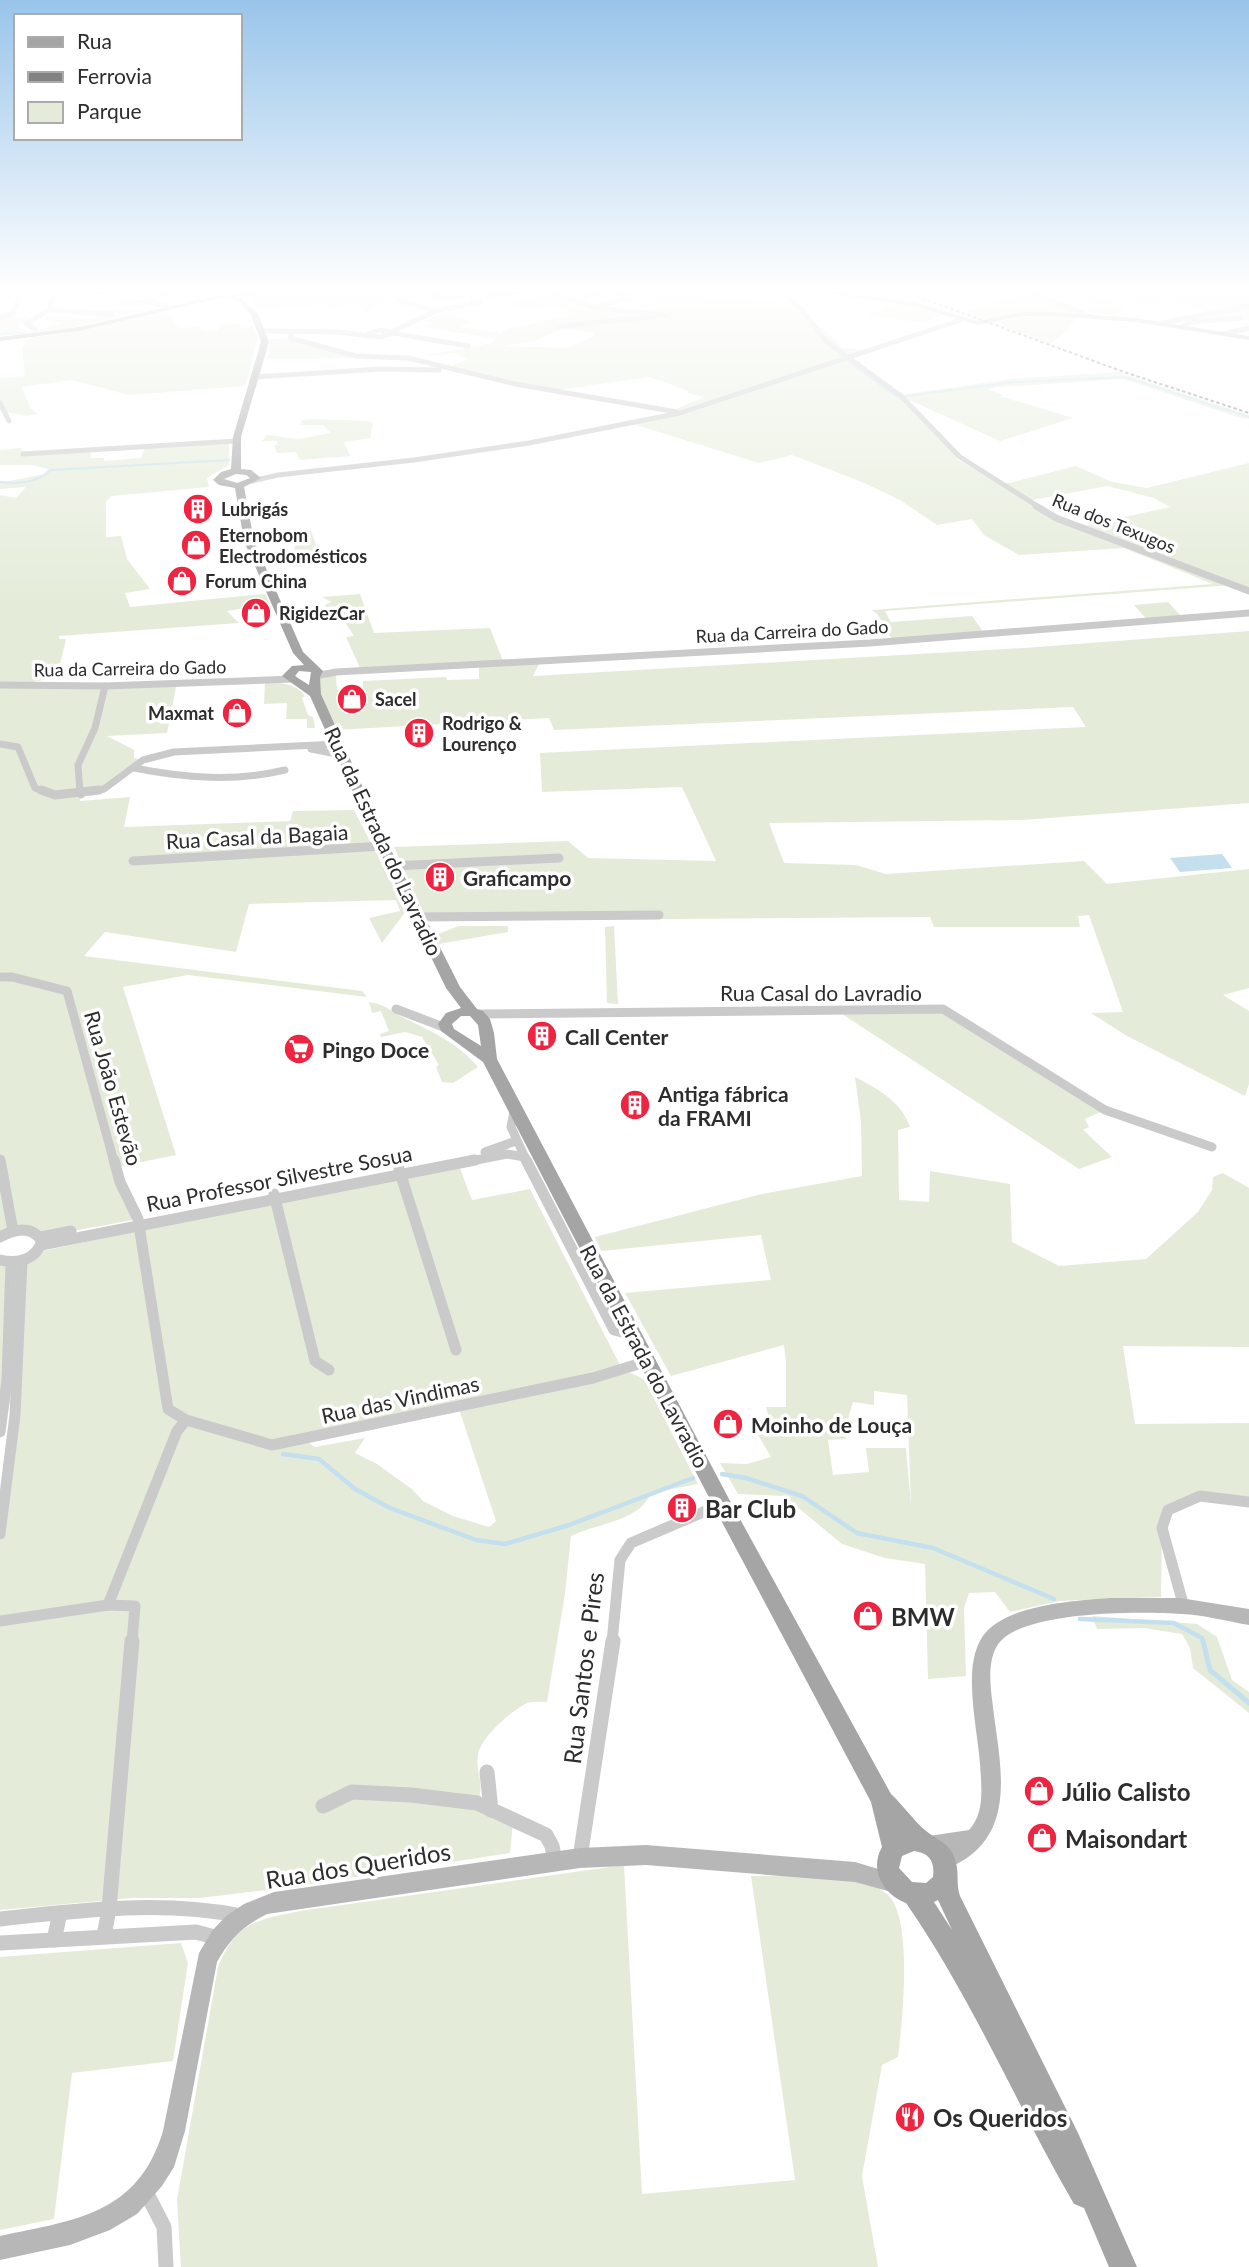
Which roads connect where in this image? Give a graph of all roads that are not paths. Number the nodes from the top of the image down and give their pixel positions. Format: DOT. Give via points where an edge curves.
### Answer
graph roads {
  1 [pos="250,394"];
  2 [pos="579,394"];
  3 [pos="739,394"];
  4 [pos="898,394"];
  5 [pos="0,403"];
  6 [pos="681,413"];
  7 [pos="9,421"];
  8 [pos="236,441"];
  9 [pos="23,454"];
  10 [pos="236,471"];
  11 [pos="252,477"];
  12 [pos="239,485"];
  13 [pos="1249,591"];
  14 [pos="1249,613"];
  15 [pos="298,653"];
  16 [pos="314,673"];
  17 [pos="294,675"];
  18 [pos="0,685"];
  19 [pos="105,686"];
  20 [pos="315,694"];
  21 [pos="332,730"];
  22 [pos="0,744"];
  23 [pos="308,746"];
  24 [pos="340,749"];
  25 [pos="134,768"];
  26 [pos="285,770"];
  27 [pos="81,794"];
  28 [pos="383,846"];
  29 [pos="559,859"];
  30 [pos="133,861"];
  31 [pos="393,866"];
  32 [pos="659,915"];
  33 [pos="418,917"];
  34 [pos="0,978"];
  35 [pos="453,988"];
  36 [pos="396,1009"];
  37 [pos="480,1019"];
  38 [pos="450,1023"];
  39 [pos="489,1059"];
  40 [pos="515,1107"];
  41 [pos="516,1141"];
  42 [pos="1212,1147"];
  43 [pos="524,1157"];
  44 [pos="0,1159"];
  45 [pos="400,1171"];
  46 [pos="275,1195"];
  47 [pos="138,1222"];
  48 [pos="13,1231"];
  49 [pos="0,1237"];
  50 [pos="41,1241"];
  51 [pos="11,1261"];
  52 [pos="634,1335"];
  53 [pos="456,1350"];
  54 [pos="648,1361"];
  55 [pos="329,1370"];
  56 [pos="186,1420"];
  57 [pos="0,1432"];
  58 [pos="1249,1502"];
  59 [pos="722,1504"];
  60 [pos="0,1534"];
  61 [pos="108,1605"];
  62 [pos="1184,1607"];
  63 [pos="1249,1617"];
  64 [pos="0,1621"];
  65 [pos="487,1772"];
  66 [pos="882,1800"];
  67 [pos="323,1806"];
  68 [pos="491,1810"];
  69 [pos="891,1852"];
  70 [pos="934,1857"];
  71 [pos="580,1858"];
  72 [pos="555,1862"];
  73 [pos="855,1872"];
  74 [pos="904,1888"];
  75 [pos="109,1909"];
  76 [pos="60,1913"];
  77 [pos="242,1916"];
  78 [pos="0,1919"];
  79 [pos="104,1936"];
  80 [pos="218,1938"];
  81 [pos="54,1940"];
  82 [pos="0,1943"];
  83 [pos="997,2015"];
  84 [pos="145,2190"];
  85 [pos="0,2248"];
  86 [pos="166,2267"];
  87 [pos="1124,2267"];
  1 -- 8 [label="main road"];
  2 -- 6 [label="street"];
  3 -- 6 [label="street"];
  4 -- 13 [label="street, Rua dos Texugos" via="963,460 1029,503 1079,527"];
  5 -- 7 [label="street"];
  6 -- 11 [label="street" via="411,461"];
  8 -- 9 [label="street"];
  8 -- 10 [label="main road"];
  10 -- 11 [label="main road"];
  10 -- 12 [label="main road" via="218,480"];
  11 -- 12 [label="main road"];
  12 -- 15 [label="main road" via="249,541"];
  14 -- 16 [label="street, Rua da Carreira do Gado" via="870,643"];
  15 -- 16 [label="main road"];
  15 -- 17 [label="main road"];
  16 -- 17 [label="main road"];
  16 -- 20 [label="main road, Rua da Estrada do Lavradio"];
  17 -- 19 [label="street, Rua da Carreira do Gado"];
  17 -- 20 [label="main road, Rua da Estrada do Lavradio"];
  18 -- 19 [label="street, Rua da Carreira do Gado"];
  19 -- 27 [label="street" via="91,740 77,766"];
  20 -- 21 [label="main road, Rua da Estrada do Lavradio"];
  21 -- 23 [label="street"];
  21 -- 24 [label="main road, Rua da Estrada do Lavradio"];
  22 -- 27 [label="street" via="18,747 35,788 55,795"];
  23 -- 24 [label="street" via="331,755"];
  23 -- 25 [label="street" via="174,751 153,756"];
  24 -- 28 [label="main road, Rua da Estrada do Lavradio"];
  25 -- 26 [label="street" via="200,779"];
  25 -- 27 [label="street" via="104,789"];
  28 -- 30 [label="street, Rua Casal da Bagaia"];
  28 -- 31 [label="main road, Rua da Estrada do Lavradio"];
  29 -- 31 [label="street"];
  31 -- 33 [label="main road, Rua da Estrada do Lavradio"];
  32 -- 33 [label="street"];
  33 -- 35 [label="main road, Rua da Estrada do Lavradio"];
  34 -- 47 [label="street, Rua João Estevão" via="67,991 120,1182"];
  35 -- 37 [label="main road, Rua da Estrada do Lavradio"];
  35 -- 38 [label="main road, Rua da Estrada do Lavradio"];
  36 -- 38 [label="street" via="424,1020"];
  37 -- 38 [label="main road"];
  37 -- 38 [label="main road" via="471,1035"];
  37 -- 39 [label="main road, Rua da Estrada do Lavradio"];
  37 -- 42 [label="street, Rua Casal do Lavradio" via="765,1009 943,1009 1105,1110"];
  38 -- 39 [label="main road, Rua da Estrada do Lavradio"];
  39 -- 40 [label="main road, Rua da Estrada do Lavradio"];
  40 -- 41 [label="street" via="512,1127"];
  40 -- 52 [label="main road, Rua da Estrada do Lavradio"];
  41 -- 43 [label="street"];
  41 -- 45 [label="street, Rua Professor Silvestre Sosua"];
  43 -- 45 [label="street, Rua Professor Silvestre Sosua" via="507,1154"];
  43 -- 52 [label="street" via="614,1330"];
  44 -- 48 [label="street"];
  45 -- 46 [label="street, Rua Professor Silvestre Sosua"];
  45 -- 53 [label="street"];
  46 -- 47 [label="street, Rua Professor Silvestre Sosua"];
  46 -- 55 [label="street" via="315,1361"];
  47 -- 50 [label="street, Rua Professor Silvestre Sosua"];
  47 -- 56 [label="street" via="168,1409"];
  48 -- 49 [label="street"];
  48 -- 50 [label="street" via="29,1230"];
  50 -- 51 [label="street" via="33,1256"];
  51 -- 57 [label="street" via="7,1380"];
  51 -- 60 [label="street" via="15,1415"];
  52 -- 54 [label="main road, Rua da Estrada do Lavradio"];
  54 -- 56 [label="street, Rua das Vindimas" via="573,1382 272,1445"];
  54 -- 59 [label="main road, Rua da Estrada do Lavradio"];
  56 -- 61 [label="street" via="177,1431"];
  58 -- 62 [label="street" via="1200,1496 1168,1510 1162,1528"];
  59 -- 66 [label="main road, Rua da Estrada do Lavradio"];
  59 -- 71 [label="street, Rua Santos e Pires" via="631,1543 620,1560"];
  61 -- 64 [label="street"];
  61 -- 75 [label="street" via="135,1606"];
  62 -- 63 [label="street"];
  62 -- 70 [label="street" via="1073,1609 1013,1623 993,1637 981,1680 989,1767 987,1820 975,1838"];
  65 -- 68 [label="street"];
  66 -- 69 [label="main road, Rua da Estrada do Lavradio"];
  66 -- 70 [label="main road, Rua da Estrada do Lavradio"];
  67 -- 68 [label="street" via="352,1792 477,1803"];
  68 -- 72 [label="street" via="546,1835"];
  69 -- 70 [label="main road" via="911,1840"];
  69 -- 73 [label="street, Rua dos Queridos"];
  69 -- 74 [label="main road, Rua da Estrada do Lavradio" via="887,1866"];
  70 -- 74 [label="main road" via="931,1892"];
  70 -- 83 [label="main road, Rua da Estrada do Lavradio"];
  71 -- 72 [label="street, Rua dos Queridos"];
  71 -- 73 [label="street, Rua dos Queridos" via="646,1855"];
  72 -- 77 [label="street, Rua dos Queridos" via="274,1902"];
  73 -- 74 [label="street, Rua dos Queridos"];
  74 -- 83 [label="main road, Rua da Estrada do Lavradio"];
  75 -- 76 [label="street"];
  75 -- 77 [label="street" via="207,1907"];
  75 -- 79 [label="street"];
  76 -- 78 [label="street"];
  76 -- 81 [label="street"];
  77 -- 80 [label="street, Rua dos Queridos"];
  79 -- 80 [label="street" via="196,1932"];
  79 -- 81 [label="street"];
  80 -- 84 [label="street, Rua dos Queridos" via="207,1960 166,2159"];
  81 -- 82 [label="street"];
  83 -- 87 [label="main road, Rua da Estrada do Lavradio" via="1055,2149"];
  84 -- 85 [label="street, Rua dos Queridos" via="102,2222"];
  84 -- 86 [label="street" via="164,2227"];
}
